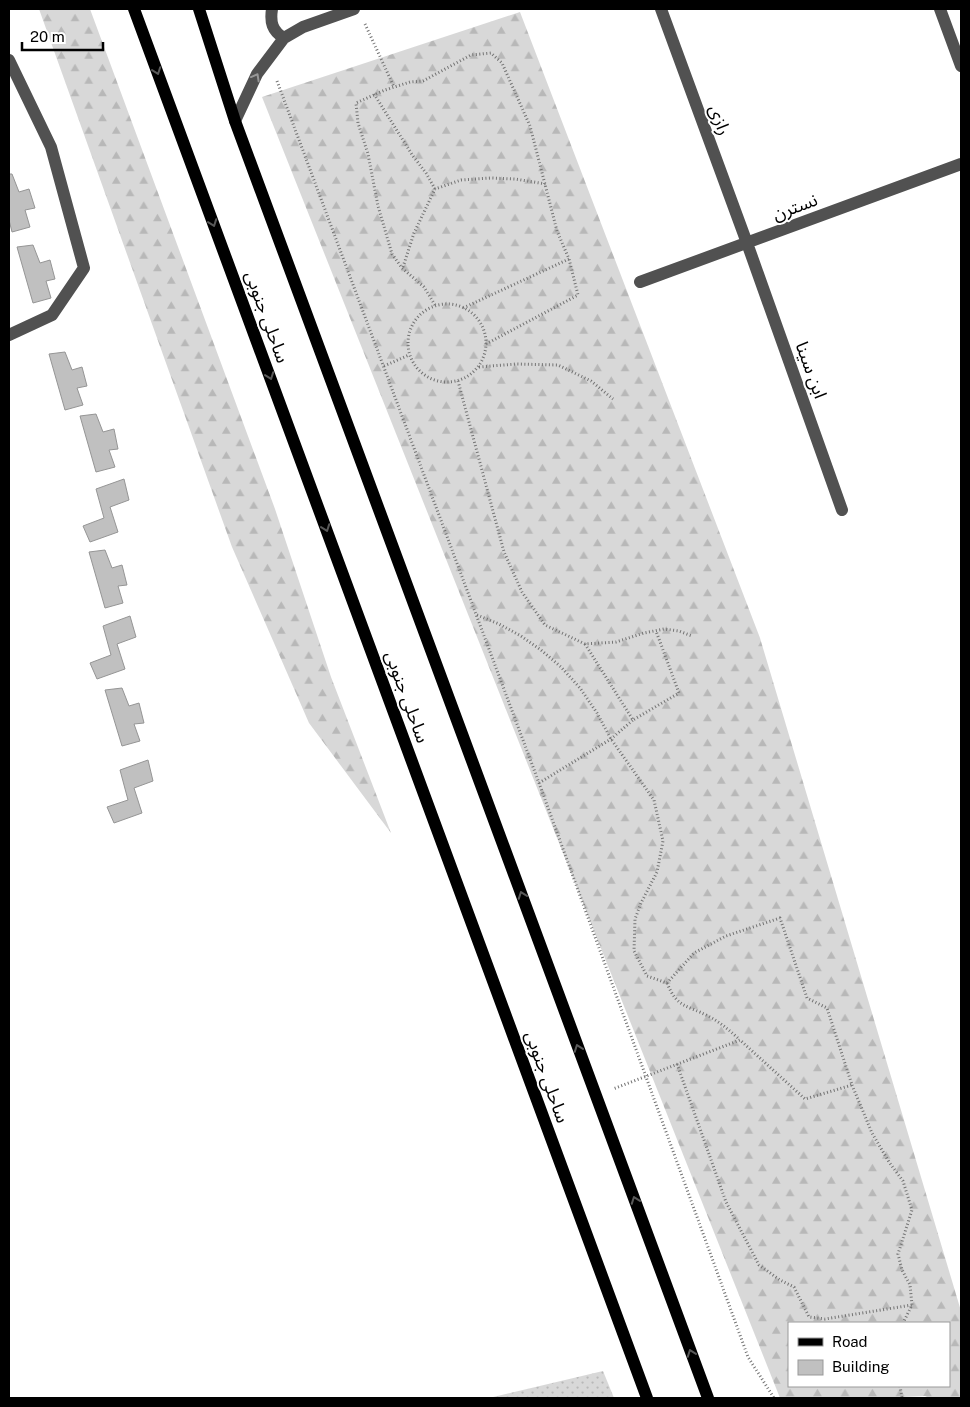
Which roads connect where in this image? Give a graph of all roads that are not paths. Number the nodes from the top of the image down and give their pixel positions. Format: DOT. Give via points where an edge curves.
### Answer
graph roads {
  1 [pos="134,9"];
  2 [pos="199,9"];
  3 [pos="272,9"];
  4 [pos="661,9"];
  5 [pos="940,9"];
  6 [pos="358,13"];
  7 [pos="284,38"];
  8 [pos="9,60"];
  9 [pos="961,66"];
  10 [pos="235,121"];
  11 [pos="961,164"];
  12 [pos="747,243"];
  13 [pos="640,282"];
  14 [pos="9,335"];
  15 [pos="842,510"];
  16 [pos="708,1397"];
  17 [pos="647,1398"];
  1 -- 17 [label="main road, ساحلی جنوبی, one-way"];
  2 -- 10 [label="main road"];
  3 -- 7 [label="street" via="272,26"];
  4 -- 12 [label="street, رازی"];
  5 -- 9 [label="street"];
  6 -- 7 [label="street" via="303,27"];
  10 -- 7 [label="street, one-way" via="257,74"];
  8 -- 14 [label="street" via="51,148 84,268 52,315"];
  16 -- 10 [label="main road, one-way"];
  11 -- 12 [label="street, نسترن"];
  12 -- 13 [label="street, نسترن"];
  12 -- 15 [label="street, ابن سینا"];
}
